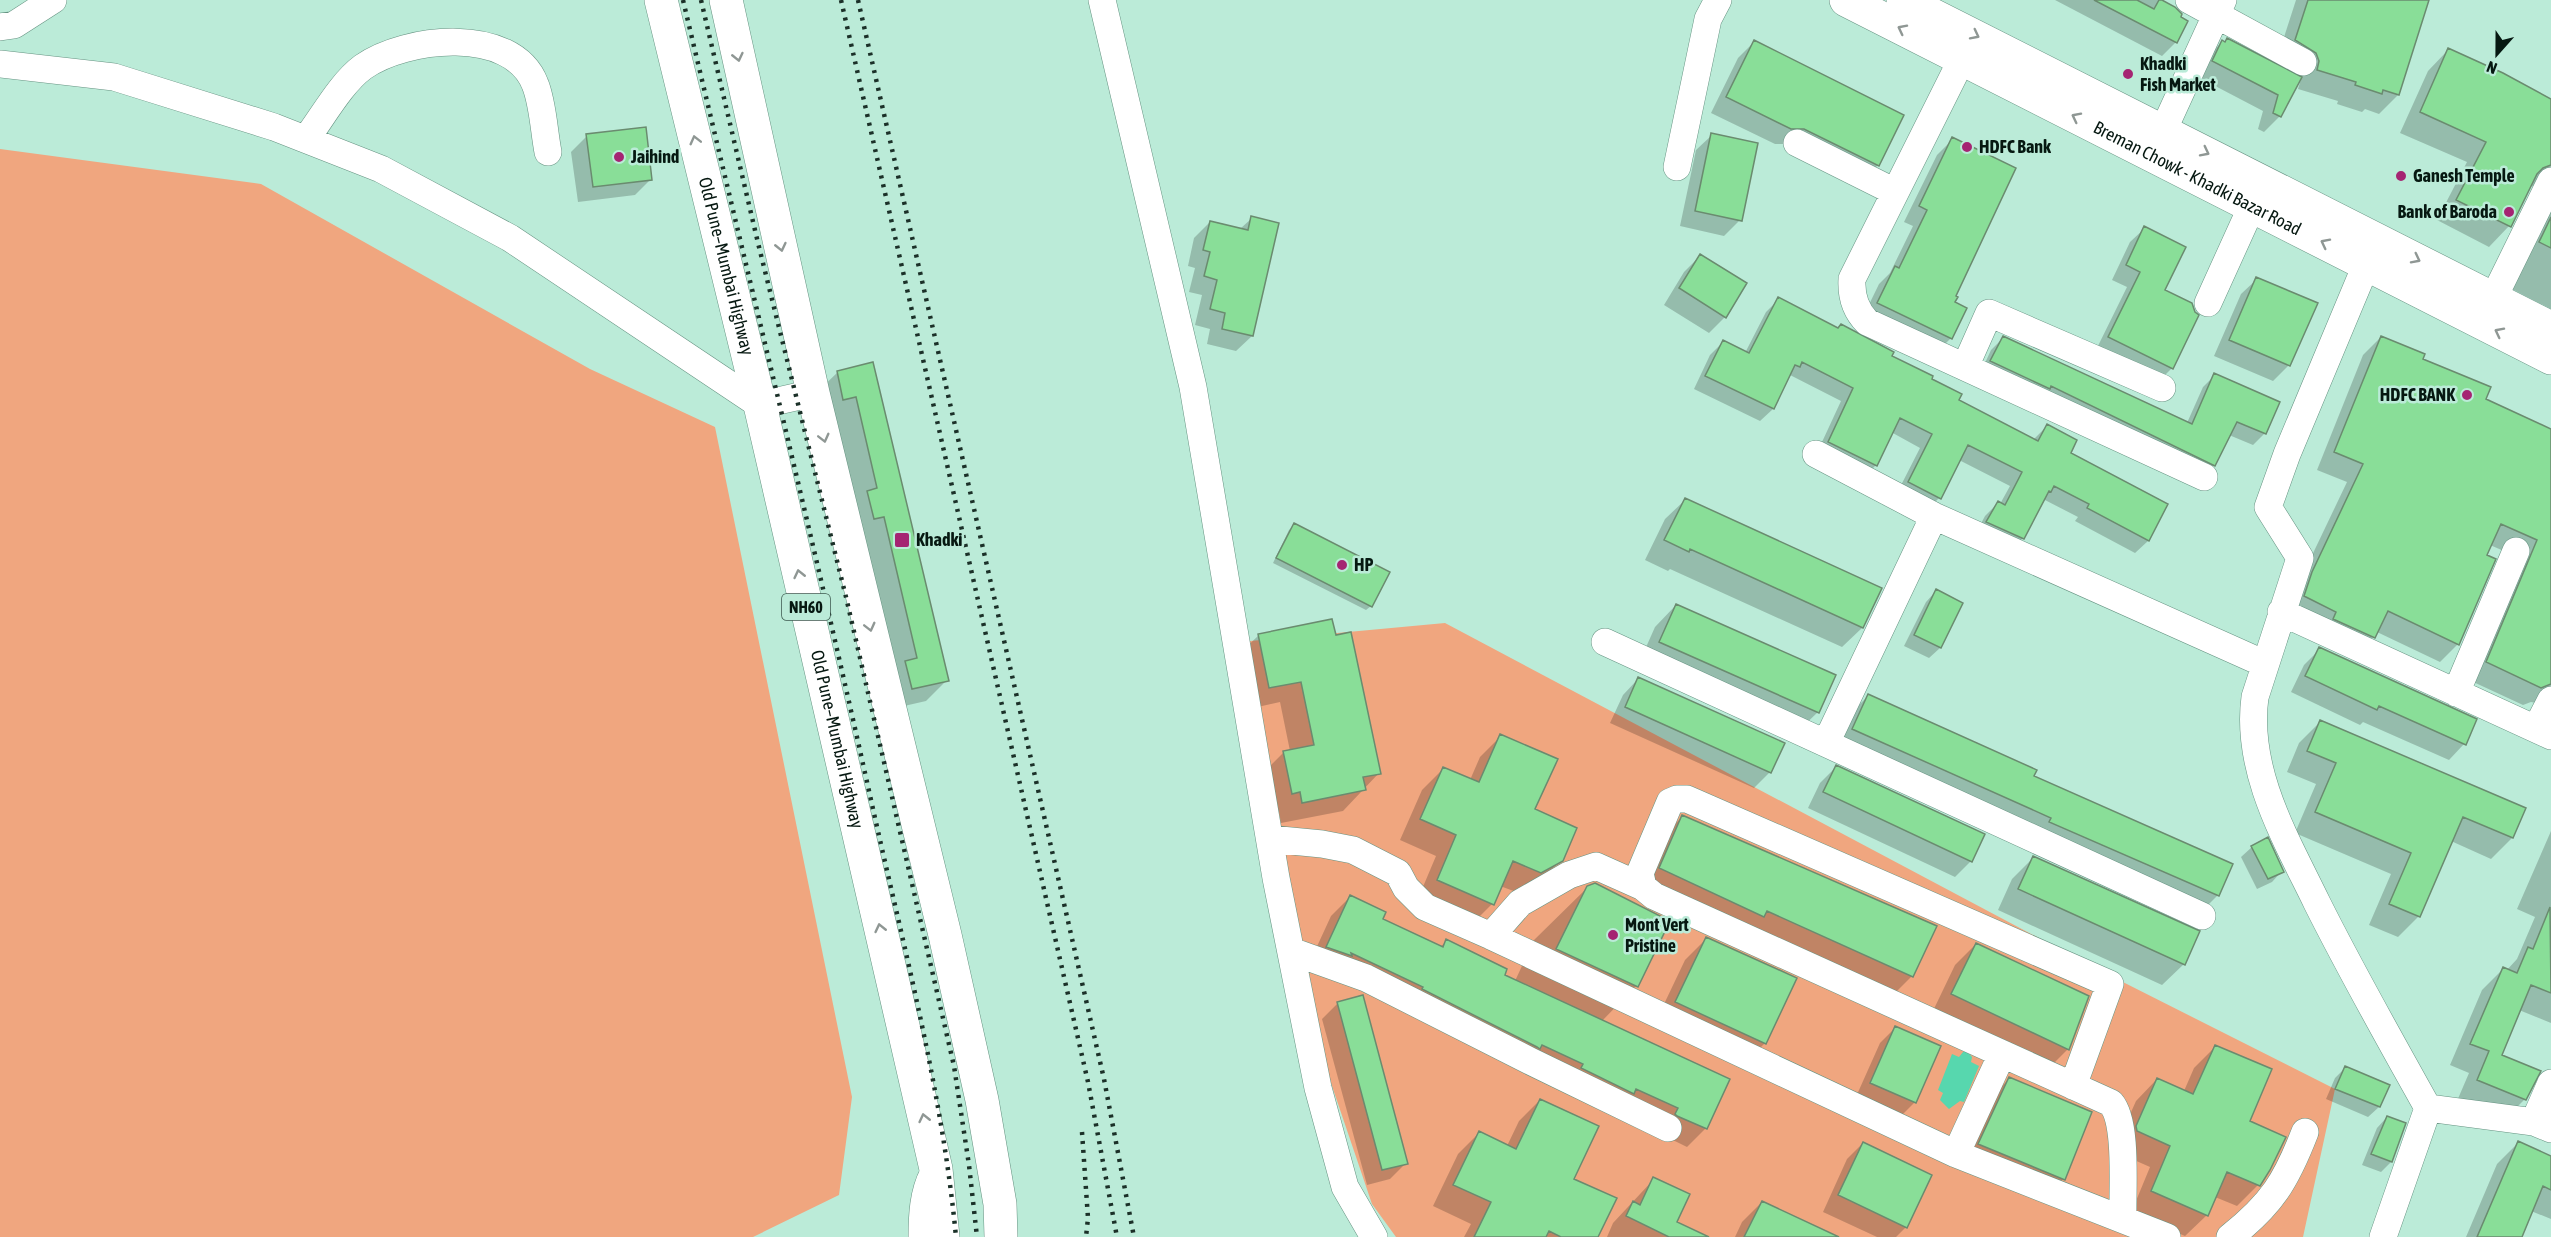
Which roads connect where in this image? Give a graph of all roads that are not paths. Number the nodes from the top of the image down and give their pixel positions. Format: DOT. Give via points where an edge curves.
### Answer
graph roads {
  1 [pos="53,0"];
  2 [pos="661,0"];
  3 [pos="726,0"];
  4 [pos="1102,0"];
  5 [pos="1718,0"];
  6 [pos="1846,0"];
  7 [pos="1903,0"];
  8 [pos="2190,0"];
  9 [pos="2220,8"];
  10 [pos="0,27"];
  11 [pos="1962,59"];
  12 [pos="2303,62"];
  13 [pos="0,64"];
  14 [pos="2163,130"];
  15 [pos="306,139"];
  16 [pos="1797,143"];
  17 [pos="548,152"];
  18 [pos="1677,166"];
  19 [pos="2551,181"];
  20 [pos="1895,192"];
  21 [pos="2252,206"];
  22 [pos="2551,216"];
  23 [pos="2372,252"];
  24 [pos="2500,302"];
  25 [pos="2208,303"];
  26 [pos="2551,328"];
  27 [pos="2551,358"];
  28 [pos="1965,367"];
  29 [pos="2162,388"];
  30 [pos="813,393"];
  31 [pos="760,405"];
  32 [pos="1816,454"];
  33 [pos="2204,477"];
  34 [pos="1934,516"];
  35 [pos="2516,551"];
  36 [pos="2281,612"];
  37 [pos="1605,642"];
  38 [pos="2265,664"];
  39 [pos="2456,693"];
  40 [pos="2551,700"];
  41 [pos="2544,732"];
  42 [pos="1826,743"];
  43 [pos="1270,839"];
  44 [pos="1643,887"];
  45 [pos="2202,916"];
  46 [pos="1491,936"];
  47 [pos="1291,951"];
  48 [pos="2002,1054"];
  49 [pos="2551,1083"];
  50 [pos="2073,1086"];
  51 [pos="2428,1107"];
  52 [pos="2542,1125"];
  53 [pos="1668,1128"];
  54 [pos="2305,1132"];
  55 [pos="1956,1154"];
  56 [pos="936,1169"];
  57 [pos="2123,1219"];
  58 [pos="922,1237"];
  59 [pos="944,1237"];
  60 [pos="1001,1237"];
  61 [pos="1374,1237"];
  62 [pos="2167,1237"];
  63 [pos="2230,1237"];
  64 [pos="2383,1237"];
  1 -- 10 [label="street" via="14,25"];
  31 -- 2 [label="main road, Old Pune–Mumbai Highway / NH60, one-way"];
  3 -- 30 [label="main road, one-way"];
  4 -- 43 [label="street" via="1193,387"];
  5 -- 18 [label="street" via="1708,19"];
  11 -- 6 [label="main road, Breman Chowk - Khadki Bazar Road, one-way"];
  7 -- 14 [label="main road, Breman Chowk - Khadki Bazar Road, one-way"];
  8 -- 9 [label="street"];
  9 -- 12 [label="street"];
  9 -- 14 [label="street"];
  11 -- 20 [label="street"];
  21 -- 11 [label="main road, Breman Chowk - Khadki Bazar Road, one-way"];
  13 -- 15 [label="street" via="114,77"];
  14 -- 23 [label="main road, Breman Chowk - Khadki Bazar Road, one-way"];
  15 -- 17 [label="street" via="362,68 387,54 464,41 508,54 525,69 536,84"];
  15 -- 31 [label="street" via="381,169 510,238"];
  16 -- 20 [label="street"];
  19 -- 24 [label="street"];
  20 -- 28 [label="street" via="1852,279 1854,303 1868,322"];
  23 -- 21 [label="main road, Breman Chowk - Khadki Bazar Road, one-way"];
  21 -- 25 [label="street"];
  22 -- 24 [label="street"];
  23 -- 24 [label="main road, Breman Chowk - Khadki Bazar Road, one-way"];
  27 -- 23 [label="main road, Breman Chowk - Khadki Bazar Road, one-way"];
  23 -- 36 [label="street" via="2268,507 2300,558"];
  24 -- 26 [label="main road, Breman Chowk - Khadki Bazar Road"];
  28 -- 29 [label="street" via="1989,313"];
  28 -- 33 [label="street"];
  30 -- 31 [label="street"];
  30 -- 60 [label="main road, one-way" via="980,1089 1000,1204"];
  56 -- 31 [label="main road, Old Pune–Mumbai Highway / NH60, one-way"];
  32 -- 34 [label="street"];
  34 -- 38 [label="street"];
  34 -- 42 [label="street"];
  35 -- 39 [label="street"];
  36 -- 38 [label="street"];
  36 -- 39 [label="street"];
  37 -- 42 [label="street"];
  38 -- 51 [label="street" via="2252,718 2262,779 2277,821 2352,972"];
  39 -- 41 [label="street"];
  40 -- 41 [label="street"];
  42 -- 45 [label="street"];
  43 -- 46 [label="street" via="1353,850 1398,873 1406,888 1425,907"];
  43 -- 47 [label="street"];
  44 -- 46 [label="street" via="1596,866 1569,875 1520,903"];
  44 -- 48 [label="street" via="1654,896"];
  44 -- 50 [label="street" via="1640,873 1671,802 1687,799 2110,984"];
  46 -- 55 [label="street"];
  47 -- 53 [label="street" via="1366,978"];
  47 -- 61 [label="street" via="1318,1088 1345,1187"];
  48 -- 50 [label="street"];
  48 -- 55 [label="street"];
  49 -- 52 [label="street"];
  50 -- 57 [label="street" via="2111,1103 2119,1114"];
  51 -- 52 [label="street"];
  51 -- 64 [label="street"];
  54 -- 63 [label="street" via="2279,1190"];
  55 -- 57 [label="street"];
  56 -- 58 [label="street" via="928,1184"];
  56 -- 59 [label="main road, Old Pune–Mumbai Highway / NH60"];
  57 -- 62 [label="street"];
}
